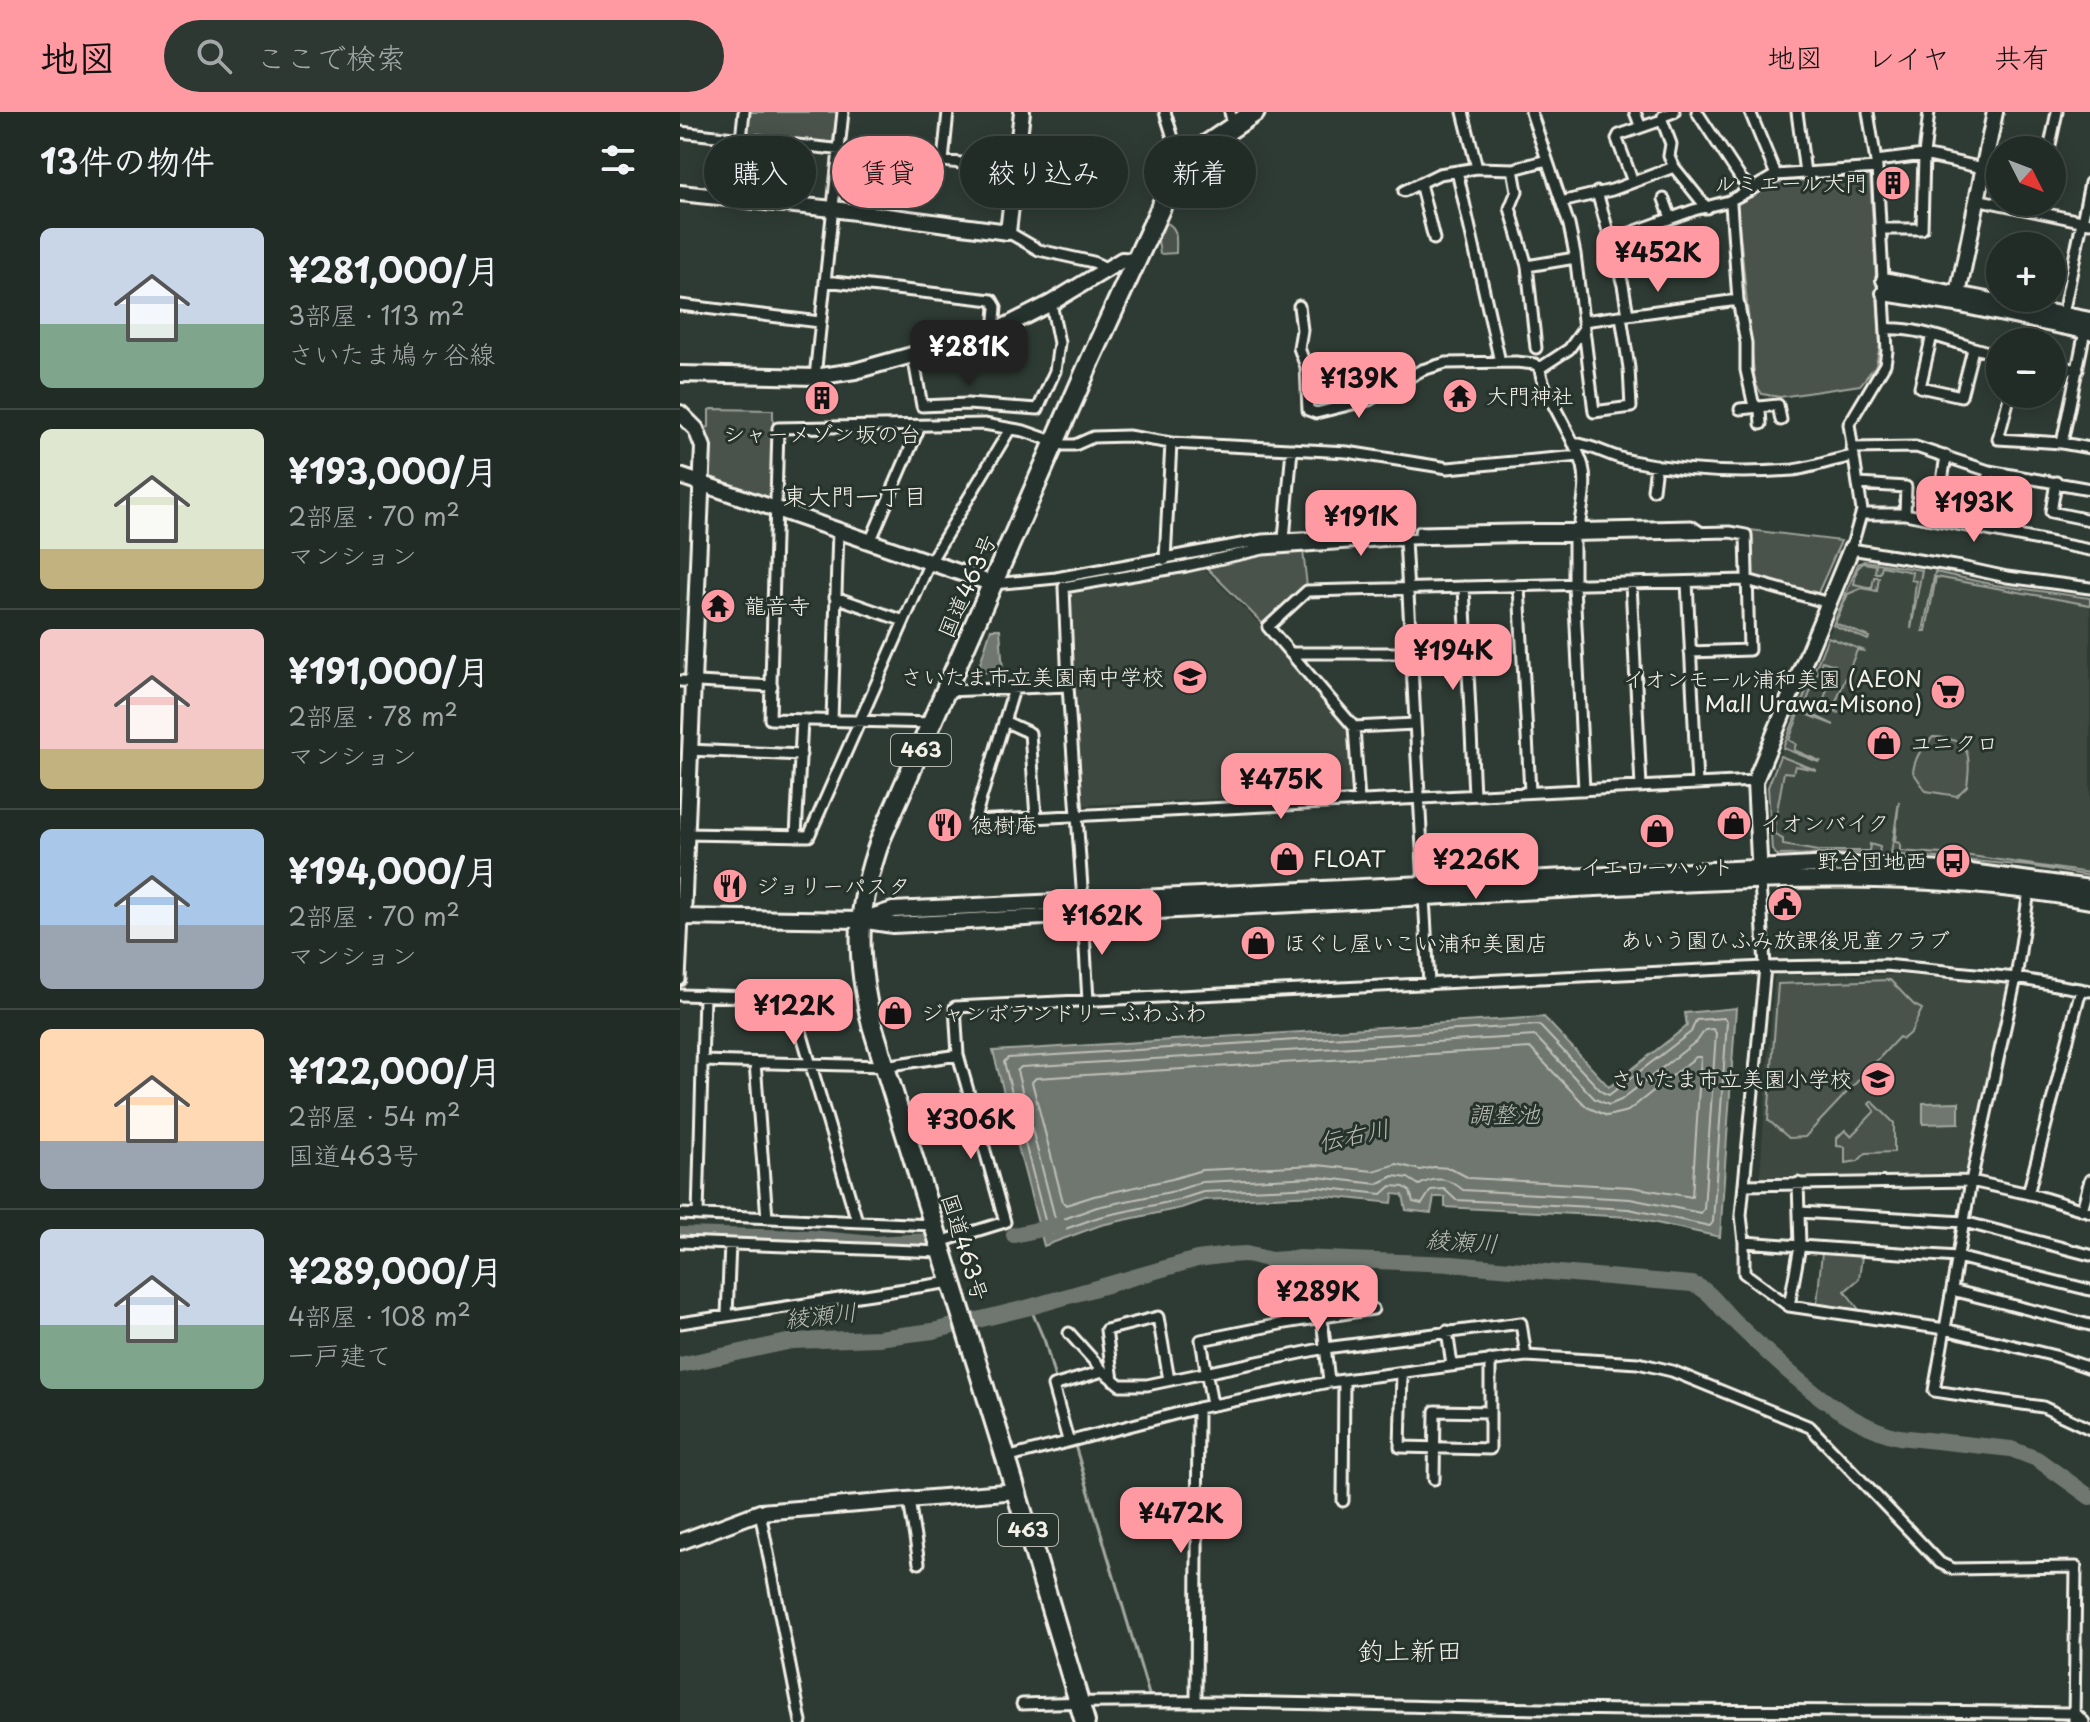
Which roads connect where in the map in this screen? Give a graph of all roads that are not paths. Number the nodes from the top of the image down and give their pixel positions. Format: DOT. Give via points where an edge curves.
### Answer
graph roads {
  1 [pos="744,112"];
  2 [pos="843,112"];
  3 [pos="948,112"];
  4 [pos="1022,112"];
  5 [pos="1165,112"];
  6 [pos="1255,112"];
  7 [pos="1463,112"];
  8 [pos="1531,112"];
  9 [pos="1635,112"];
  10 [pos="1674,112"];
  11 [pos="1697,112"];
  12 [pos="1750,112"];
  13 [pos="1797,112"];
  14 [pos="1868,112"];
  15 [pos="1929,112"];
  16 [pos="1995,112"];
  17 [pos="2057,112"];
  18 [pos="1231,118"];
  19 [pos="1662,120"];
  20 [pos="1640,125"];
  21 [pos="680,132"];
  22 [pos="715,136"];
  23 [pos="741,136"];
  24 [pos="841,136"];
  25 [pos="1019,136"];
  26 [pos="1172,136"];
  27 [pos="1213,136"];
  28 [pos="2052,136"];
  29 [pos="944,151"];
  30 [pos="1924,155"];
  31 [pos="1547,160"];
  32 [pos="1876,165"];
  33 [pos="1674,167"];
  34 [pos="1477,168"];
  35 [pos="1983,168"];
  36 [pos="1513,169"];
  37 [pos="1457,171"];
  38 [pos="1805,173"];
  39 [pos="1776,175"];
  40 [pos="1633,182"];
  41 [pos="1420,183"];
  42 [pos="2090,183"];
  43 [pos="1752,189"];
  44 [pos="1404,191"];
  45 [pos="1597,192"];
  46 [pos="680,193"];
  47 [pos="1664,199"];
  48 [pos="1976,199"];
  49 [pos="1986,200"];
  50 [pos="1729,201"];
  51 [pos="1561,202"];
  52 [pos="1011,208"];
  53 [pos="1160,208"];
  54 [pos="1707,208"];
  55 [pos="833,209"];
  56 [pos="2066,216"];
  57 [pos="1671,218"];
  58 [pos="2086,222"];
  59 [pos="1881,229"];
  60 [pos="1008,232"];
  61 [pos="1434,239"];
  62 [pos="1611,240"];
  63 [pos="1575,258"];
  64 [pos="1136,261"];
  65 [pos="1527,266"];
  66 [pos="1106,268"];
  67 [pos="825,281"];
  68 [pos="1884,286"];
  69 [pos="1738,300"];
  70 [pos="1957,300"];
  71 [pos="1051,303"];
  72 [pos="680,305"];
  73 [pos="1299,306"];
  74 [pos="2063,314"];
  75 [pos="1624,315"];
  76 [pos="820,322"];
  77 [pos="1584,324"];
  78 [pos="2088,328"];
  79 [pos="1886,329"];
  80 [pos="994,332"];
  81 [pos="1932,335"];
  82 [pos="1536,348"];
  83 [pos="1973,349"];
  84 [pos="1986,352"];
  85 [pos="913,355"];
  86 [pos="1500,362"];
  87 [pos="1540,368"];
  88 [pos="2066,368"];
  89 [pos="2078,370"];
  90 [pos="680,374"];
  91 [pos="815,377"];
  92 [pos="1756,407"];
  93 [pos="2006,408"];
  94 [pos="1740,409"];
  95 [pos="680,413"];
  96 [pos="1781,420"];
  97 [pos="1761,424"];
  98 [pos="920,426"];
  99 [pos="1010,429"];
  100 [pos="1056,441"];
  101 [pos="1171,443"];
  102 [pos="1573,443"];
  103 [pos="2062,443"];
  104 [pos="2090,448"];
  105 [pos="1292,449"];
  106 [pos="1853,452"];
  107 [pos="1579,456"];
  108 [pos="1946,456"];
  109 [pos="1656,465"];
  110 [pos="1989,471"];
  111 [pos="680,476"];
  112 [pos="2056,482"];
  113 [pos="701,483"];
  114 [pos="1859,484"];
  115 [pos="2090,489"];
  116 [pos="1653,490"];
  117 [pos="776,509"];
  118 [pos="1861,514"];
  119 [pos="1905,514"];
  120 [pos="1936,519"];
  121 [pos="2090,520"];
  122 [pos="1979,528"];
  123 [pos="838,531"];
  124 [pos="1576,533"];
  125 [pos="1284,539"];
  126 [pos="1405,539"];
  127 [pos="870,542"];
  128 [pos="1851,549"];
  129 [pos="2090,550"];
  130 [pos="1164,560"];
  131 [pos="930,562"];
  132 [pos="1747,580"];
  133 [pos="1687,582"];
  134 [pos="1631,583"];
  135 [pos="993,584"];
  136 [pos="1574,585"];
  137 [pos="1519,586"];
  138 [pos="1464,587"];
  139 [pos="1408,588"];
  140 [pos="2090,588"];
  141 [pos="835,597"];
  142 [pos="1829,603"];
  143 [pos="904,621"];
  144 [pos="1690,652"];
  145 [pos="1290,653"];
  146 [pos="1411,653"];
  147 [pos="686,682"];
  148 [pos="772,686"];
  149 [pos="1068,686"];
  150 [pos="1014,689"];
  151 [pos="947,691"];
  152 [pos="802,720"];
  153 [pos="832,720"];
  154 [pos="860,720"];
  155 [pos="1004,721"];
  156 [pos="933,723"];
  157 [pos="1415,724"];
  158 [pos="1354,727"];
  159 [pos="689,750"];
  160 [pos="801,755"];
  161 [pos="1755,781"];
  162 [pos="1697,784"];
  163 [pos="1641,787"];
  164 [pos="1584,790"];
  165 [pos="1530,792"];
  166 [pos="1474,795"];
  167 [pos="1419,798"];
  168 [pos="1359,801"];
  169 [pos="1079,815"];
  170 [pos="1036,817"];
  171 [pos="683,834"];
  172 [pos="796,836"];
  173 [pos="1760,874"];
  174 [pos="2090,888"];
  175 [pos="1424,891"];
  176 [pos="2029,891"];
  177 [pos="2090,901"];
  178 [pos="1083,908"];
  179 [pos="682,917"];
  180 [pos="860,920"];
  181 [pos="1765,967"];
  182 [pos="2016,978"];
  183 [pos="680,980"];
  184 [pos="1429,984"];
  185 [pos="2085,990"];
  186 [pos="680,995"];
  187 [pos="704,995"];
  188 [pos="1088,1001"];
  189 [pos="958,1055"];
  190 [pos="702,1061"];
  191 [pos="755,1063"];
  192 [pos="811,1064"];
  193 [pos="884,1066"];
  194 [pos="2090,1180"];
  195 [pos="1971,1181"];
  196 [pos="1798,1183"];
  197 [pos="1744,1185"];
  198 [pos="2028,1194"];
  199 [pos="2086,1211"];
  200 [pos="1799,1212"];
  201 [pos="680,1214"];
  202 [pos="698,1215"];
  203 [pos="767,1218"];
  204 [pos="857,1221"];
  205 [pos="1964,1222"];
  206 [pos="938,1240"];
  207 [pos="680,1242"];
  208 [pos="1744,1242"];
  209 [pos="730,1244"];
  210 [pos="1800,1246"];
  211 [pos="2090,1255"];
  212 [pos="1957,1257"];
  213 [pos="951,1282"];
  214 [pos="1952,1290"];
  215 [pos="2090,1290"];
  216 [pos="1789,1306"];
  217 [pos="1373,1309"];
  218 [pos="727,1315"];
  219 [pos="1322,1318"];
  220 [pos="680,1323"];
  221 [pos="2090,1325"];
  222 [pos="1945,1329"];
  223 [pos="1447,1331"];
  224 [pos="1069,1333"];
  225 [pos="1325,1348"];
  226 [pos="1526,1356"];
  227 [pos="1490,1360"];
  228 [pos="1452,1365"];
  229 [pos="2090,1368"];
  230 [pos="1103,1371"];
  231 [pos="1206,1372"];
  232 [pos="1402,1373"];
  233 [pos="1113,1380"];
  234 [pos="1169,1380"];
  235 [pos="1344,1380"];
  236 [pos="1329,1382"];
  237 [pos="1212,1405"];
  238 [pos="1198,1408"];
  239 [pos="1490,1412"];
  240 [pos="2090,1429"];
  241 [pos="1068,1440"];
  242 [pos="1434,1448"];
  243 [pos="1006,1458"];
  244 [pos="1434,1479"];
  245 [pos="1017,1491"];
  246 [pos="909,1500"];
  247 [pos="1343,1501"];
  248 [pos="760,1512"];
  249 [pos="680,1542"];
  250 [pos="919,1563"];
  251 [pos="1079,1702"];
  252 [pos="1196,1702"];
  253 [pos="1022,1704"];
  254 [pos="2075,1717"];
  255 [pos="801,1722"];
  256 [pos="1085,1722"];
  257 [pos="2084,1722"];
  1 -- 23 [label="street"];
  2 -- 24 [label="street"];
  3 -- 29 [label="street"];
  4 -- 25 [label="street"];
  5 -- 26 [label="street"];
  6 -- 18 [label="highway, 国道463号 / 463"];
  7 -- 34 [label="street"];
  8 -- 31 [label="street"];
  9 -- 20 [label="street"];
  10 -- 19 [label="street"];
  11 -- 43 [label="street"];
  12 -- 39 [label="street"];
  13 -- 38 [label="street"];
  14 -- 32 [label="street"];
  15 -- 30 [label="street"];
  16 -- 35 [label="street"];
  17 -- 28 [label="street"];
  18 -- 27 [label="highway, 国道463号 / 463"];
  19 -- 20 [label="street"];
  19 -- 33 [label="street"];
  20 -- 40 [label="street" via="1617,139"];
  21 -- 22 [label="street"];
  30 -- 32 [label="street"];
  30 -- 35 [label="street"];
  30 -- 59 [label="street" via="1922,229"];
  31 -- 36 [label="street"];
  31 -- 51 [label="street"];
  32 -- 38 [label="street"];
  32 -- 59 [label="street"];
  33 -- 40 [label="street"];
  33 -- 54 [label="street"];
  34 -- 36 [label="street"];
  34 -- 37 [label="street"];
  35 -- 48 [label="street"];
  36 -- 65 [label="street" via="1517,191 1510,208"];
  37 -- 41 [label="street"];
  37 -- 86 [label="street"];
  38 -- 39 [label="street"];
  39 -- 43 [label="street"];
  40 -- 45 [label="street"];
  41 -- 44 [label="street"];
  41 -- 61 [label="street"];
  42 -- 58 [label="street"];
  43 -- 50 [label="street"];
  45 -- 51 [label="street"];
  45 -- 62 [label="street"];
  46 -- 55 [label="street"];
  47 -- 57 [label="street"];
  48 -- 49 [label="street"];
  48 -- 70 [label="street"];
  50 -- 54 [label="street"];
  50 -- 69 [label="street"];
  51 -- 63 [label="street"];
  52 -- 60 [label="street"];
  53 -- 64 [label="highway, 国道463号 / 463"];
  54 -- 57 [label="street"];
  55 -- 60 [label="street"];
  55 -- 67 [label="street"];
  56 -- 58 [label="street"];
  57 -- 62 [label="street"];
  58 -- 74 [label="street"];
  59 -- 68 [label="street"];
  60 -- 66 [label="street" via="1039,250"];
  62 -- 75 [label="street" via="1623,285"];
  63 -- 65 [label="street"];
  63 -- 77 [label="street"];
  64 -- 66 [label="street" via="1122,260"];
  64 -- 100 [label="highway, 国道463号 / 463"];
  65 -- 82 [label="street"];
  66 -- 71 [label="street"];
  67 -- 76 [label="street"];
  67 -- 80 [label="street" via="992,300"];
  68 -- 70 [label="street"];
  68 -- 79 [label="street"];
  69 -- 75 [label="street"];
  69 -- 92 [label="street"];
  70 -- 74 [label="street"];
  70 -- 78 [label="street"];
  71 -- 80 [label="street"];
  71 -- 85 [label="street" via="1059,343 1055,371 1038,409 922,406"];
  72 -- 76 [label="street"];
  73 -- 86 [label="street" via="1308,410 1316,413 1369,400 1438,365"];
  74 -- 78 [label="street"];
  75 -- 77 [label="street"];
  75 -- 77 [label="street" via="1631,407 1594,412"];
  76 -- 91 [label="street"];
  77 -- 87 [label="street" via="1569,349"];
  78 -- 89 [label="street"];
  79 -- 81 [label="street"];
  79 -- 106 [label="street" via="1885,364 1849,424"];
  80 -- 85 [label="street"];
  81 -- 83 [label="street"];
  81 -- 83 [label="street" via="1920,387 1961,396"];
  83 -- 84 [label="street"];
  85 -- 91 [label="street"];
  86 -- 87 [label="street"];
  87 -- 102 [label="street" via="1540,379"];
  88 -- 89 [label="street"];
  89 -- 103 [label="street"];
  90 -- 91 [label="street"];
  92 -- 94 [label="street"];
  92 -- 96 [label="street" via="1778,405"];
  92 -- 97 [label="street"];
  93 -- 103 [label="street" via="1998,439"];
  95 -- 113 [label="street" via="701,440"];
  98 -- 99 [label="street" via="984,424"];
  98 -- 117 [label="street" via="778,428"];
  98 -- 127 [label="street"];
  99 -- 100 [label="street"];
  99 -- 131 [label="street"];
  100 -- 101 [label="street" via="1075,445 1110,436"];
  100 -- 135 [label="highway, 国道463号 / 463"];
  101 -- 105 [label="street"];
  101 -- 130 [label="street"];
  102 -- 107 [label="street"];
  102 -- 109 [label="street"];
  103 -- 104 [label="street"];
  105 -- 107 [label="street" via="1448,468"];
  105 -- 125 [label="street"];
  106 -- 108 [label="street" via="1916,447"];
  106 -- 109 [label="street" via="1797,469 1696,472"];
  106 -- 114 [label="street"];
  107 -- 124 [label="street" via="1585,476"];
  108 -- 110 [label="street"];
  108 -- 120 [label="street"];
  109 -- 116 [label="street"];
  110 -- 112 [label="street"];
  110 -- 122 [label="street"];
  111 -- 113 [label="street"];
  112 -- 115 [label="street"];
  112 -- 121 [label="street" via="2051,512"];
  113 -- 117 [label="street"];
  113 -- 147 [label="street"];
  114 -- 118 [label="street"];
  114 -- 119 [label="street" via="1906,487"];
  117 -- 123 [label="street"];
  117 -- 148 [label="street"];
  118 -- 119 [label="street"];
  118 -- 128 [label="street"];
  119 -- 120 [label="street"];
  120 -- 122 [label="street"];
  122 -- 129 [label="street"];
  123 -- 127 [label="street"];
  123 -- 141 [label="street"];
  124 -- 125 [label="street" via="1451,531"];
  124 -- 126 [label="street"];
  124 -- 132 [label="street" via="1746,535"];
  124 -- 136 [label="street"];
  125 -- 130 [label="street"];
  126 -- 139 [label="street"];
  126 -- 149 [label="street" via="1263,549 1064,587"];
  127 -- 131 [label="street"];
  128 -- 140 [label="street"];
  128 -- 142 [label="street"];
  130 -- 135 [label="street"];
  131 -- 135 [label="street"];
  131 -- 143 [label="street"];
  132 -- 133 [label="street"];
  132 -- 142 [label="street"];
  132 -- 144 [label="street" via="1749,650"];
  133 -- 134 [label="street"];
  133 -- 144 [label="street"];
  134 -- 136 [label="street"];
  134 -- 163 [label="street"];
  135 -- 151 [label="highway, 国道463号 / 463"];
  136 -- 137 [label="street"];
  136 -- 164 [label="street"];
  137 -- 138 [label="street"];
  137 -- 165 [label="street"];
  138 -- 139 [label="street"];
  138 -- 166 [label="street"];
  139 -- 145 [label="street" via="1307,591 1268,627"];
  139 -- 146 [label="street"];
  141 -- 143 [label="street"];
  141 -- 153 [label="street"];
  142 -- 161 [label="street"];
  143 -- 154 [label="street"];
  144 -- 162 [label="street"];
  145 -- 146 [label="street"];
  145 -- 158 [label="street"];
  146 -- 157 [label="street"];
  147 -- 148 [label="street"];
  147 -- 159 [label="street"];
  148 -- 152 [label="street" via="770,719"];
  149 -- 150 [label="street"];
  149 -- 169 [label="street"];
  150 -- 151 [label="street"];
  150 -- 155 [label="street"];
  151 -- 156 [label="highway, 国道463号 / 463"];
  152 -- 153 [label="street"];
  152 -- 160 [label="street"];
  153 -- 154 [label="street"];
  154 -- 156 [label="street"];
  154 -- 172 [label="street" via="809,836"];
  155 -- 170 [label="street" via="1030,733"];
  155 -- 170 [label="street" via="974,821"];
  156 -- 180 [label="highway, 国道463号 / 463" via="881,838"];
  157 -- 158 [label="street"];
  157 -- 167 [label="street"];
  158 -- 168 [label="street"];
  159 -- 160 [label="street"];
  159 -- 171 [label="street"];
  160 -- 172 [label="street"];
  161 -- 162 [label="street"];
  161 -- 173 [label="street"];
  162 -- 163 [label="street"];
  163 -- 164 [label="street"];
  164 -- 165 [label="street"];
  165 -- 166 [label="street"];
  166 -- 167 [label="street"];
  167 -- 168 [label="street"];
  167 -- 175 [label="street"];
  168 -- 169 [label="street"];
  169 -- 170 [label="street"];
  169 -- 178 [label="street"];
  171 -- 172 [label="street"];
  171 -- 179 [label="street"];
  173 -- 174 [label="street" via="1834,864 1885,866"];
  173 -- 175 [label="street"];
  173 -- 176 [label="street"];
  173 -- 181 [label="street"];
  175 -- 178 [label="street"];
  175 -- 184 [label="street"];
  176 -- 177 [label="street"];
  176 -- 182 [label="street"];
  178 -- 180 [label="street" via="893,910"];
  178 -- 188 [label="street"];
  179 -- 180 [label="street"];
  179 -- 183 [label="street"];
  180 -- 193 [label="highway, 国道463号 / 463" via="863,989"];
  181 -- 182 [label="street" via="1885,965"];
  181 -- 184 [label="street"];
  181 -- 197 [label="street"];
  182 -- 185 [label="street"];
  182 -- 195 [label="street"];
  184 -- 188 [label="street"];
  185 -- 198 [label="street"];
  186 -- 187 [label="street"];
  187 -- 190 [label="street"];
  187 -- 192 [label="street" via="788,998"];
  188 -- 189 [label="street" via="955,1007"];
  189 -- 193 [label="street"];
  189 -- 206 [label="street" via="1005,1222"];
  190 -- 191 [label="street"];
  190 -- 202 [label="street"];
  191 -- 192 [label="street"];
  191 -- 203 [label="street"];
  192 -- 193 [label="street"];
  192 -- 204 [label="street"];
  193 -- 206 [label="highway, 国道463号 / 463"];
  194 -- 199 [label="street"];
  195 -- 196 [label="street"];
  195 -- 198 [label="street"];
  195 -- 205 [label="street"];
  196 -- 197 [label="street"];
  196 -- 200 [label="street"];
  197 -- 208 [label="street"];
  198 -- 199 [label="street"];
  200 -- 205 [label="street"];
  200 -- 210 [label="street"];
  201 -- 202 [label="street"];
  202 -- 203 [label="street"];
  203 -- 204 [label="street"];
  204 -- 206 [label="street"];
  205 -- 211 [label="street"];
  205 -- 212 [label="street"];
  206 -- 209 [label="street"];
  206 -- 213 [label="highway, 国道463号 / 463"];
  207 -- 209 [label="street"];
  208 -- 210 [label="street"];
  208 -- 216 [label="street" via="1744,1273"];
  209 -- 218 [label="street"];
  210 -- 212 [label="street"];
  210 -- 216 [label="street"];
  212 -- 214 [label="street"];
  212 -- 215 [label="street"];
  213 -- 218 [label="street"];
  213 -- 243 [label="highway, 国道463号 / 463"];
  214 -- 221 [label="street"];
  214 -- 222 [label="street"];
  216 -- 222 [label="street"];
  217 -- 219 [label="street"];
  218 -- 220 [label="street"];
  219 -- 225 [label="street"];
  219 -- 231 [label="street" via="1201,1340"];
  222 -- 229 [label="street"];
  222 -- 240 [label="street" via="1934,1391 2043,1407"];
  223 -- 225 [label="street"];
  223 -- 226 [label="street" via="1521,1323"];
  223 -- 228 [label="street"];
  224 -- 230 [label="street"];
  225 -- 231 [label="street"];
  225 -- 236 [label="street"];
  226 -- 227 [label="street"];
  226 -- 254 [label="street" via="1638,1363 1672,1371 1810,1427 1928,1553 1953,1569 2076,1567"];
  227 -- 228 [label="street"];
  227 -- 239 [label="street"];
  228 -- 232 [label="street"];
  230 -- 233 [label="street"];
  230 -- 241 [label="street" via="1053,1386"];
  231 -- 234 [label="street"];
  231 -- 237 [label="street"];
  232 -- 235 [label="street"];
  232 -- 242 [label="street" via="1400,1447"];
  233 -- 234 [label="street" via="1147,1385"];
  233 -- 234 [label="street" via="1106,1330 1158,1317"];
  235 -- 236 [label="street"];
  235 -- 247 [label="street"];
  236 -- 237 [label="street"];
  237 -- 238 [label="street"];
  238 -- 241 [label="street"];
  238 -- 252 [label="street"];
  239 -- 242 [label="street" via="1435,1411"];
  239 -- 242 [label="street" via="1490,1449"];
  241 -- 243 [label="street"];
  242 -- 244 [label="street"];
  243 -- 245 [label="highway, 国道463号 / 463"];
  245 -- 246 [label="street"];
  245 -- 251 [label="highway, 国道463号 / 463"];
  246 -- 248 [label="street"];
  246 -- 250 [label="street"];
  248 -- 249 [label="street"];
  248 -- 255 [label="street"];
  251 -- 252 [label="street"];
  251 -- 253 [label="street"];
  251 -- 256 [label="highway, 国道463号 / 463"];
  252 -- 254 [label="street"];
  254 -- 257 [label="street"];
}
